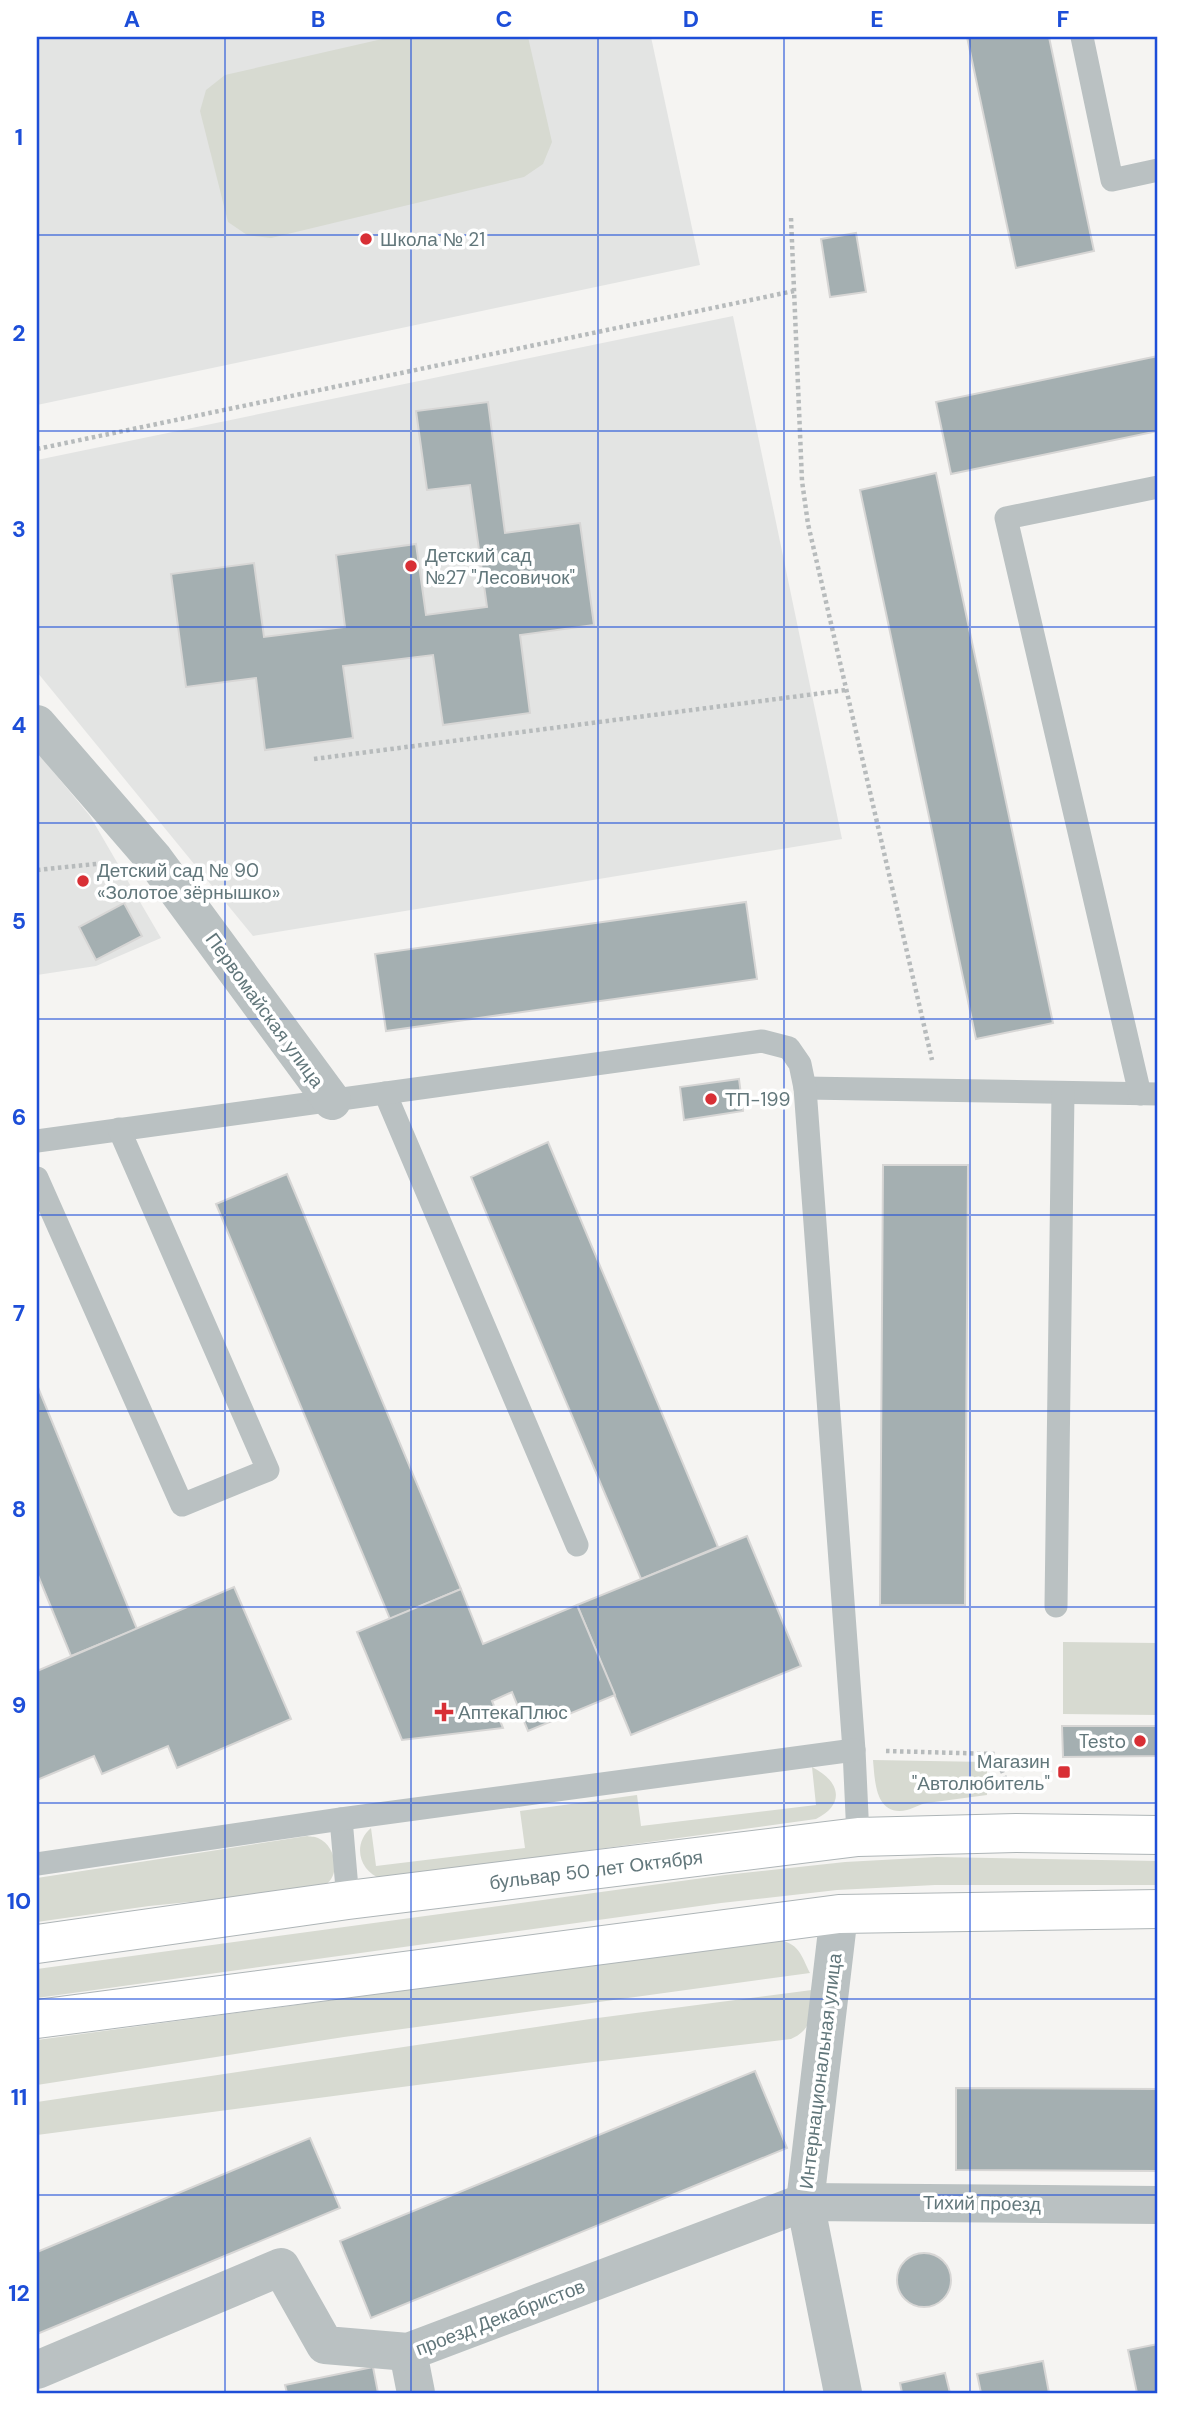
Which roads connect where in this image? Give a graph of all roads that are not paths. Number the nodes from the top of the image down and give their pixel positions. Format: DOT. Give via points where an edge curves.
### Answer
graph roads {
  1 [pos="1082,37"];
  2 [pos="1158,170"];
  3 [pos="1158,487"];
  4 [pos="37,724"];
  5 [pos="805,1088"];
  6 [pos="385,1093"];
  7 [pos="1063,1093"];
  8 [pos="1149,1094"];
  9 [pos="332,1101"];
  10 [pos="119,1129"];
  11 [pos="37,1140"];
  12 [pos="37,1178"];
  13 [pos="577,1545"];
  14 [pos="1056,1606"];
  15 [pos="854,1750"];
  16 [pos="341,1819"];
  17 [pos="1158,1835"];
  18 [pos="858,1837"];
  19 [pos="37,1864"];
  20 [pos="348,1900"];
  21 [pos="1158,1909"];
  22 [pos="839,1914"];
  23 [pos="37,1944"];
  24 [pos="37,2019"];
  25 [pos="805,2202"];
  26 [pos="1158,2205"];
  27 [pos="408,2352"];
  28 [pos="37,2370"];
  29 [pos="416,2393"];
  30 [pos="843,2393"];
  1 -- 2 [label="lane" via="1112,180"];
  3 -- 8 [label="lane" via="1006,518"];
  4 -- 9 [label="street, Первомайская улица" via="154,859"];
  5 -- 6 [label="lane" via="800,1064 789,1048 762,1041"];
  5 -- 7 [label="lane"];
  5 -- 15 [label="lane"];
  6 -- 9 [label="lane"];
  6 -- 13 [label="lane"];
  7 -- 8 [label="lane"];
  7 -- 14 [label="lane"];
  9 -- 10 [label="lane"];
  10 -- 11 [label="lane"];
  10 -- 12 [label="lane" via="268,1470 182,1504"];
  15 -- 16 [label="lane"];
  15 -- 18 [label="lane"];
  16 -- 19 [label="lane"];
  16 -- 20 [label="lane"];
  17 -- 18 [label="main road, бульвар 50 лет Октября"];
  18 -- 20 [label="main road, бульвар 50 лет Октября"];
  20 -- 23 [label="main road, бульвар 50 лет Октября"];
  21 -- 22 [label="main road"];
  22 -- 24 [label="main road"];
  22 -- 25 [label="street, Интернациональная улица"];
  25 -- 26 [label="street, Тихий проезд"];
  25 -- 27 [label="street, проезд Декабристов"];
  25 -- 30 [label="street, Интернациональная улица"];
  27 -- 28 [label="street, проезд Декабристов" via="325,2346 281,2267"];
  27 -- 29 [label="street"];
}
